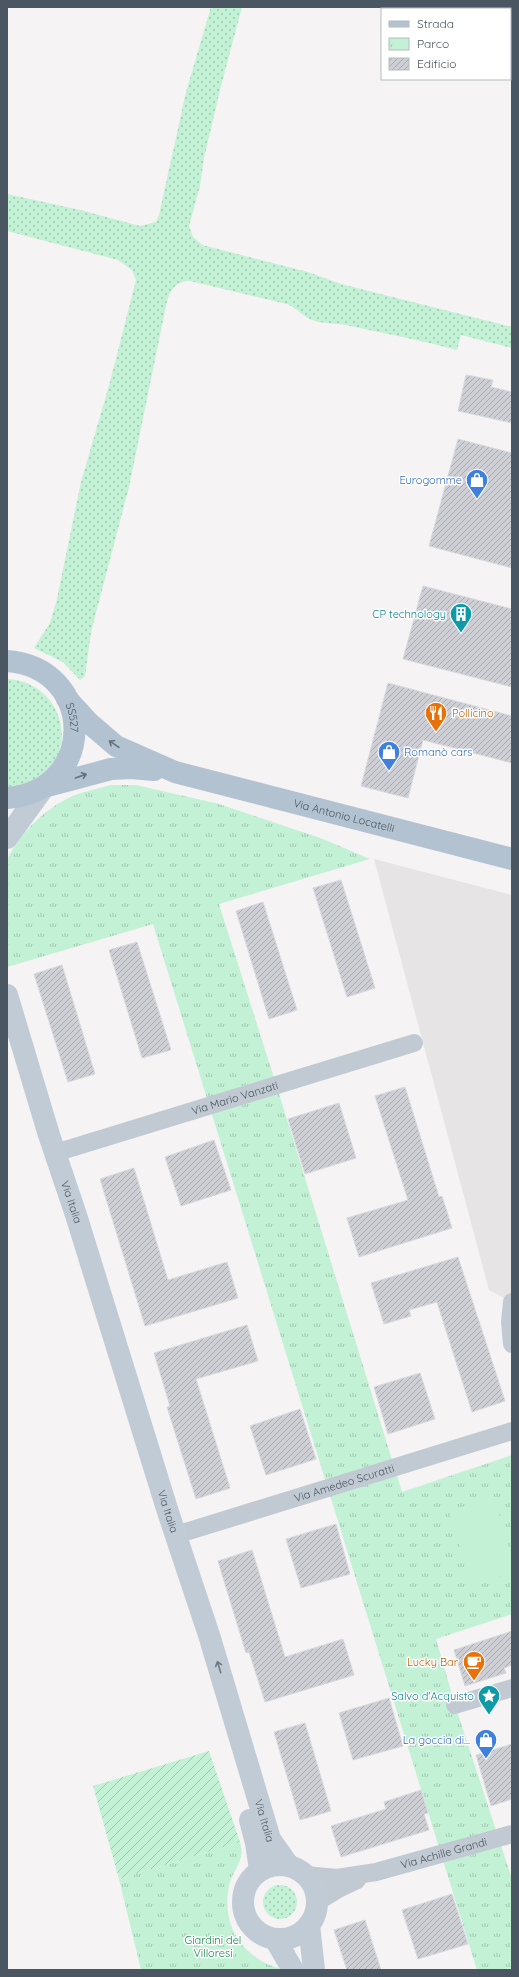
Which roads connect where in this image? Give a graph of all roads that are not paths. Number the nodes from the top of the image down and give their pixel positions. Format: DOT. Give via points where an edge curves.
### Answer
graph roads {
  1 [pos="7,661"];
  2 [pos="67,699"];
  3 [pos="175,772"];
  4 [pos="44,787"];
  5 [pos="7,798"];
  6 [pos="7,838"];
  7 [pos="512,859"];
  8 [pos="7,995"];
  9 [pos="7,1038"];
  10 [pos="414,1043"];
  11 [pos="21,1082"];
  12 [pos="55,1153"];
  13 [pos="66,1217"];
  14 [pos="512,1302"];
  15 [pos="512,1344"];
  16 [pos="512,1431"];
  17 [pos="148,1480"];
  18 [pos="176,1536"];
  19 [pos="184,1601"];
  20 [pos="512,1688"];
  21 [pos="455,1705"];
  22 [pos="512,1834"];
  23 [pos="260,1870"];
  24 [pos="297,1870"];
  25 [pos="376,1872"];
  26 [pos="317,1902"];
  27 [pos="309,1925"];
  28 [pos="275,1939"];
  29 [pos="293,1970"];
  30 [pos="314,1970"];
  1 -- 2 [label="main road, SS527" via="25,663 42,671 55,681"];
  3 -- 2 [label="main road, Via Antonio Locatelli, one-way" via="116,746 92,726"];
  2 -- 4 [label="main road, SS527" via="74,722 72,747 63,768"];
  4 -- 3 [label="main road, Via Antonio Locatelli, one-way" via="110,769"];
  3 -- 7 [label="main road, Via Antonio Locatelli"];
  4 -- 5 [label="main road, SS527" via="27,795"];
  4 -- 6 [label="street"];
  8 -- 12 [label="street, Via Italia"];
  9 -- 11 [label="street, Via Italia"];
  10 -- 12 [label="street, Via Mario Vanzati"];
  11 -- 12 [label="street, Via Italia" via="31,1101 43,1137 50,1150"];
  11 -- 13 [label="street, Via Italia"];
  12 -- 13 [label="street, Via Italia" via="53,1163 65,1202"];
  12 -- 18 [label="street, Via Italia"];
  13 -- 17 [label="street, Via Italia"];
  14 -- 15 [label="street"];
  16 -- 18 [label="street, Via Amedeo Scuratti"];
  17 -- 18 [label="street" via="156,1492 166,1523"];
  17 -- 19 [label="street, Via Italia"];
  18 -- 19 [label="street" via="175,1547 183,1582"];
  24 -- 18 [label="street, Via Italia, one-way" via="270,1839"];
  19 -- 23 [label="street, Via Italia" via="256,1843"];
  20 -- 21 [label="street"];
  22 -- 25 [label="street, Via Achille Grandi"];
  23 -- 24 [label="street" via="269,1866"];
  23 -- 28 [label="street" via="252,1877 243,1895 245,1915 257,1931"];
  24 -- 25 [label="street, Via Achille Grandi" via="337,1878"];
  24 -- 26 [label="street" via="314,1887"];
  25 -- 26 [label="street, Via Achille Grandi" via="340,1888"];
  26 -- 27 [label="street" via="315,1914"];
  27 -- 28 [label="street" via="291,1937"];
  27 -- 30 [label="street"];
  28 -- 29 [label="street"];
}
